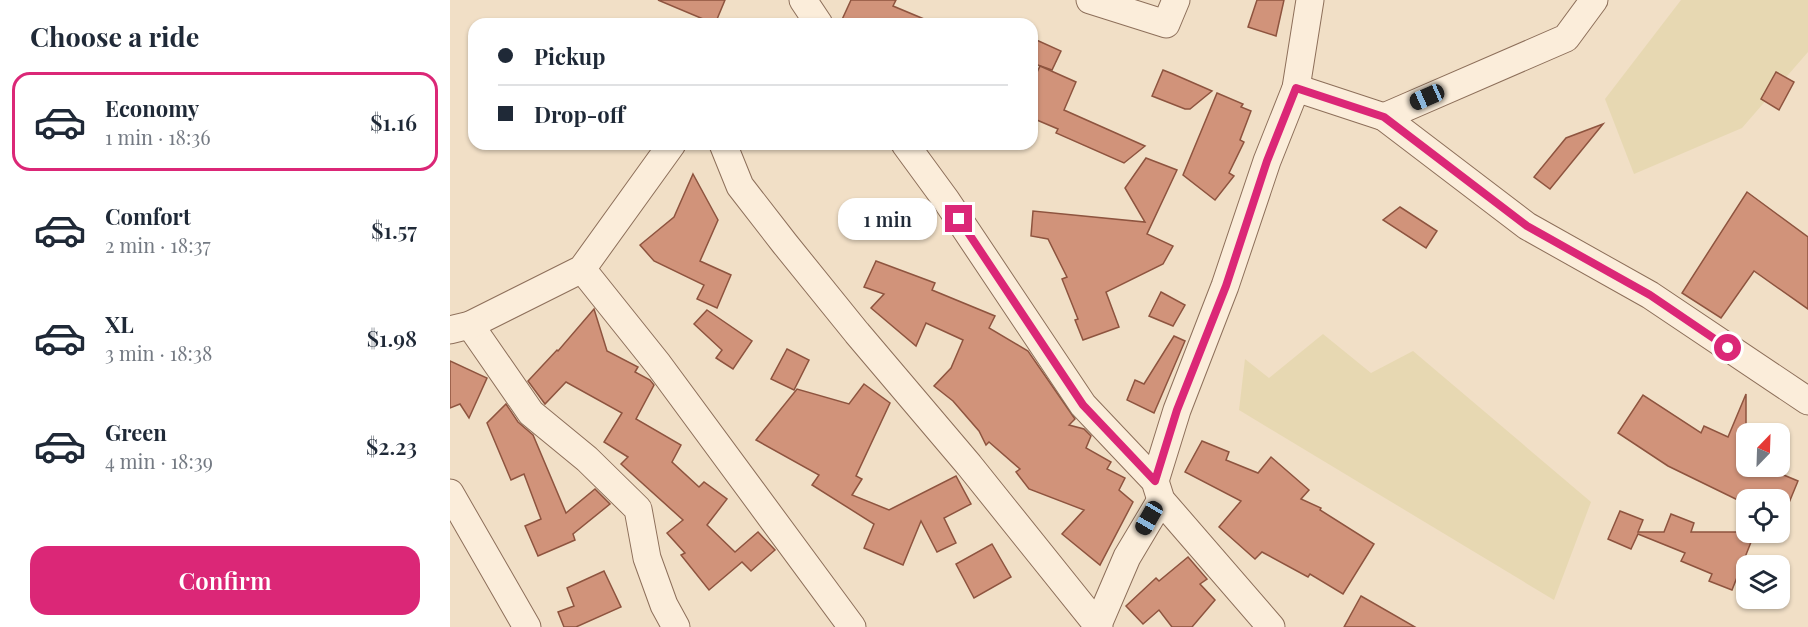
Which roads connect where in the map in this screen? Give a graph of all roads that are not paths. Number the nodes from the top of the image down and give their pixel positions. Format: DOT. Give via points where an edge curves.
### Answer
graph roads {
  1 [pos="803,0"];
  2 [pos="1090,0"];
  3 [pos="1176,0"];
  4 [pos="1310,0"];
  5 [pos="1594,0"];
  6 [pos="815,18"];
  7 [pos="1296,88"];
  8 [pos="1384,117"];
  9 [pos="668,150"];
  10 [pos="725,150"];
  11 [pos="909,150"];
  12 [pos="582,269"];
  13 [pos="460,328"];
  14 [pos="1808,401"];
  15 [pos="1158,490"];
  16 [pos="450,493"];
  17 [pos="526,627"];
  18 [pos="676,627"];
  19 [pos="852,627"];
  20 [pos="1098,627"];
  21 [pos="1271,627"];
  1 -- 6 [label="street"];
  2 -- 3 [label="street" via="1166,24"];
  4 -- 7 [label="street"];
  5 -- 8 [label="street" via="1566,38"];
  7 -- 8 [label="street"];
  7 -- 15 [label="street" via="1177,410"];
  8 -- 14 [label="street" via="1527,226 1650,295"];
  9 -- 12 [label="street"];
  10 -- 20 [label="street" via="740,186 778,236"];
  11 -- 15 [label="street" via="1083,405"];
  12 -- 13 [label="street"];
  12 -- 19 [label="street" via="658,364"];
  13 -- 18 [label="street" via="531,413 587,459 638,509 647,558"];
  15 -- 20 [label="street"];
  15 -- 21 [label="street"];
  16 -- 17 [label="street"];
}
